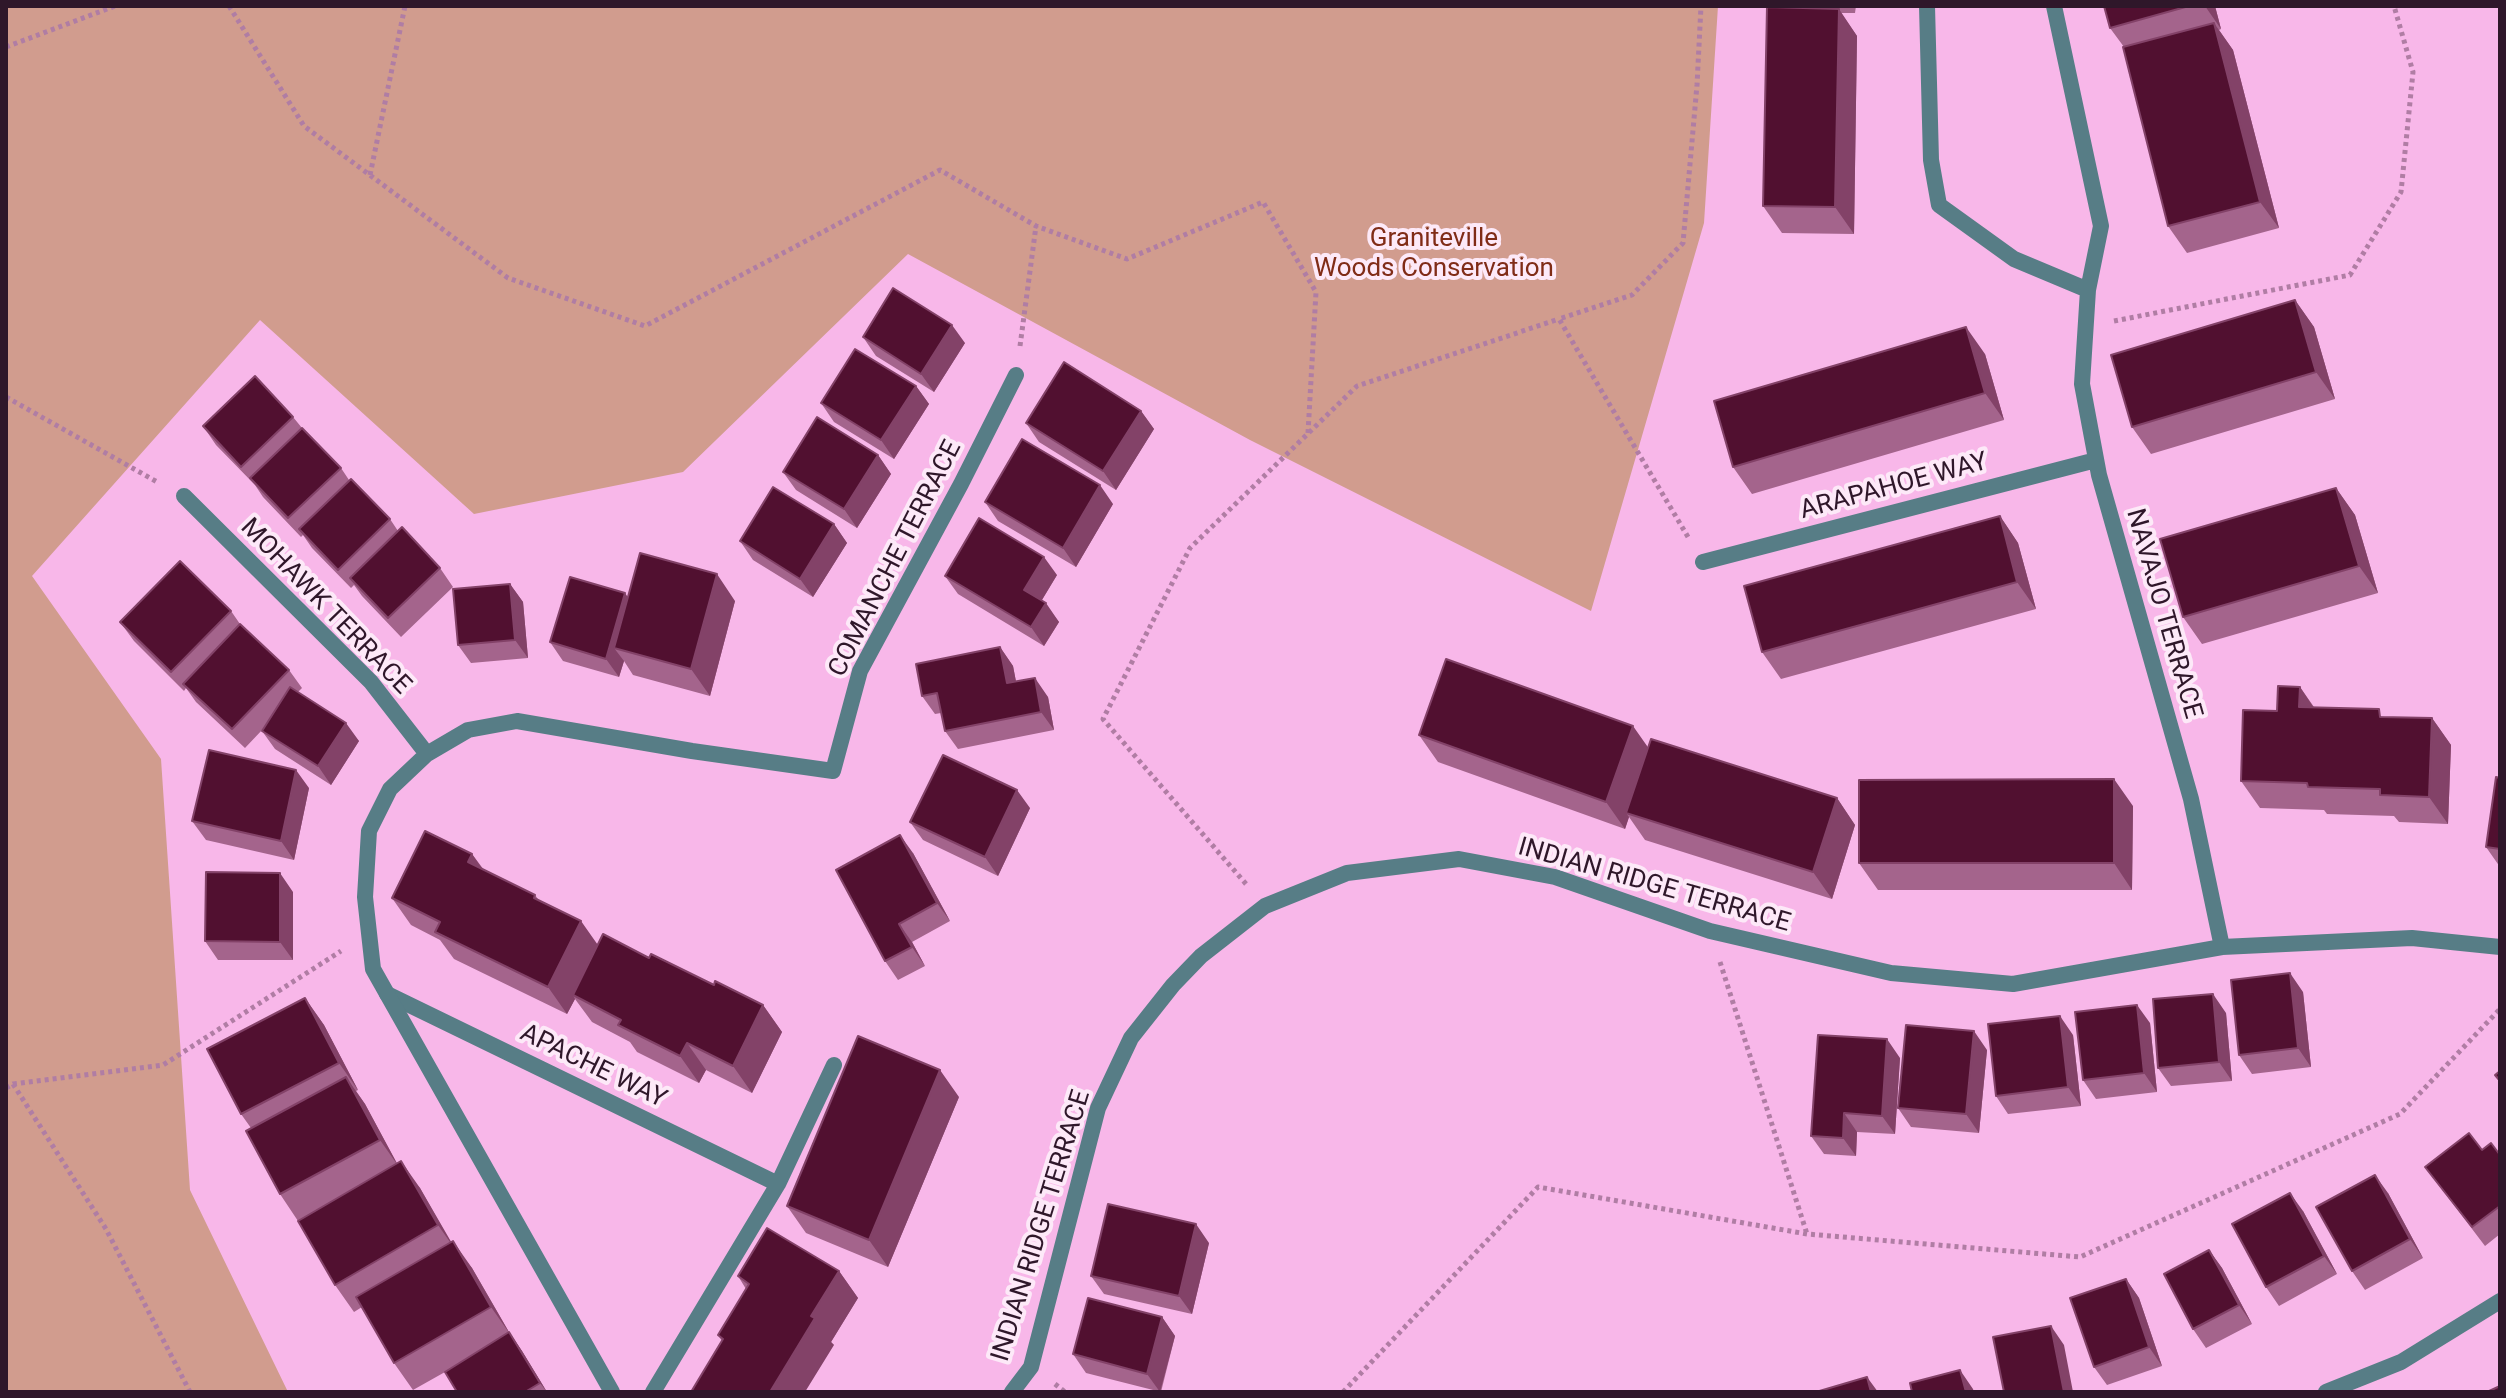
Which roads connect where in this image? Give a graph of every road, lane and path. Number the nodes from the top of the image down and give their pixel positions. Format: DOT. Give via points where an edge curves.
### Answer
graph roads {
  1 [pos="115,6"];
  2 [pos="229,6"];
  3 [pos="405,6"];
  4 [pos="1701,6"];
  5 [pos="1927,6"];
  6 [pos="2054,6"];
  7 [pos="2394,6"];
  8 [pos="6,47"];
  9 [pos="370,175"];
  10 [pos="1036,226"];
  11 [pos="2088,290"];
  12 [pos="1559,319"];
  13 [pos="2085,326"];
  14 [pos="1016,375"];
  15 [pos="6,397"];
  16 [pos="1308,433"];
  17 [pos="2096,460"];
  18 [pos="184,496"];
  19 [pos="1703,562"];
  20 [pos="427,754"];
  21 [pos="1265,906"];
  22 [pos="1710,931"];
  23 [pos="369,933"];
  24 [pos="2222,947"];
  25 [pos="2500,947"];
  26 [pos="387,994"];
  27 [pos="2500,1009"];
  28 [pos="834,1065"];
  29 [pos="13,1084"];
  30 [pos="6,1088"];
  31 [pos="778,1184"];
  32 [pos="1807,1234"];
  33 [pos="2500,1301"];
  34 [pos="190,1392"];
  35 [pos="612,1392"];
  36 [pos="653,1392"];
  37 [pos="1012,1392"];
  38 [pos="1343,1392"];
  39 [pos="2326,1392"];
  1 -- 8 [label="path"];
  2 -- 9 [label="path" via="304,126"];
  3 -- 9 [label="path"];
  4 -- 12 [label="path" via="1683,243 1632,295"];
  5 -- 11 [label="street" via="1931,160 1939,205 2014,259"];
  6 -- 11 [label="street, NAVAJO TERRACE" via="2101,226"];
  7 -- 13 [label="path" via="2413,72 2401,192 2350,275"];
  9 -- 10 [label="path" via="508,278 645,326 940,170"];
  10 -- 14 [label="path"];
  10 -- 16 [label="path" via="1127,259 1263,202 1316,292"];
  11 -- 13 [label="street, NAVAJO TERRACE"];
  12 -- 16 [label="path" via="1357,386"];
  12 -- 19 [label="path"];
  13 -- 17 [label="street, NAVAJO TERRACE" via="2082,384"];
  14 -- 20 [label="street, COMANCHE TERRACE" via="860,671 833,771 517,721 468,730"];
  15 -- 18 [label="path"];
  16 -- 21 [label="path" via="1190,548 1103,719"];
  17 -- 19 [label="street, ARAPAHOE WAY"];
  17 -- 24 [label="street, NAVAJO TERRACE" via="2191,799"];
  18 -- 20 [label="street, MOHAWK TERRACE" via="371,682"];
  20 -- 23 [label="street" via="390,789 369,831"];
  21 -- 22 [label="street, INDIAN RIDGE TERRACE" via="1347,873 1459,859 1555,877"];
  21 -- 37 [label="street, INDIAN RIDGE TERRACE" via="1201,956 1131,1038 1098,1108 1031,1367"];
  22 -- 24 [label="street, INDIAN RIDGE TERRACE" via="1891,973 2013,984"];
  22 -- 32 [label="path"];
  23 -- 26 [label="street" via="373,969"];
  23 -- 29 [label="path" via="163,1065"];
  24 -- 25 [label="street, INDIAN RIDGE TERRACE" via="2412,938"];
  26 -- 31 [label="street, APACHE WAY"];
  26 -- 35 [label="street"];
  27 -- 32 [label="path" via="2400,1114 2080,1257"];
  28 -- 31 [label="street"];
  29 -- 30 [label="path"];
  29 -- 34 [label="path" via="106,1229"];
  31 -- 36 [label="street"];
  32 -- 38 [label="path" via="1538,1187"];
  33 -- 39 [label="street" via="2401,1362"];
}
